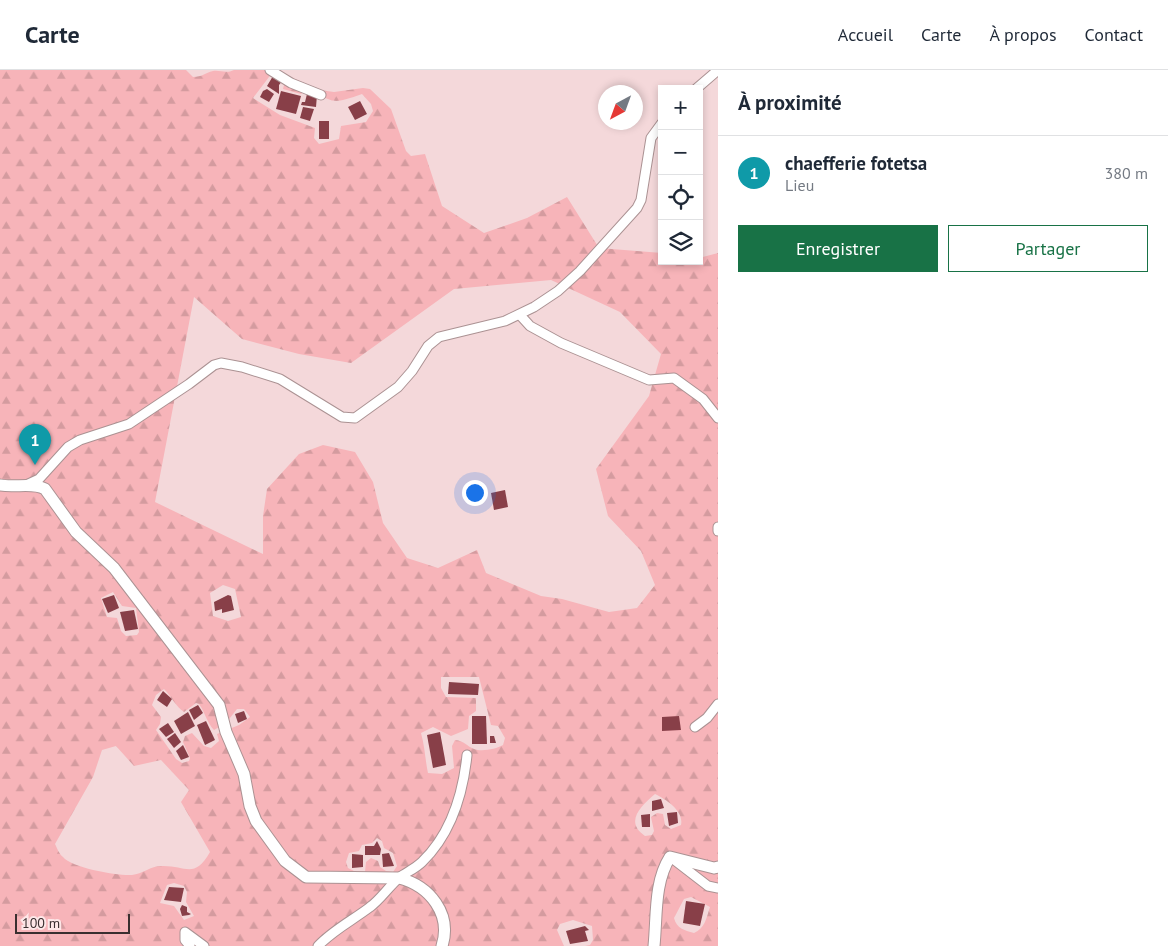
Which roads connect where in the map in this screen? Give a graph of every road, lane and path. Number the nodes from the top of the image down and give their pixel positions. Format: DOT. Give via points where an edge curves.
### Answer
graph roads {
  1 [pos="270,70"];
  2 [pos="718,70"];
  3 [pos="701,85"];
  4 [pos="321,95"];
  5 [pos="658,128"];
  6 [pos="520,315"];
  7 [pos="718,418"];
  8 [pos="0,485"];
  9 [pos="13,488"];
  10 [pos="718,527"];
  11 [pos="718,531"];
  12 [pos="718,704"];
  13 [pos="695,728"];
  14 [pos="467,755"];
  15 [pos="670,856"];
  16 [pos="718,867"];
  17 [pos="399,878"];
  18 [pos="718,888"];
  19 [pos="190,946"];
  20 [pos="204,946"];
  21 [pos="318,946"];
  22 [pos="442,946"];
  23 [pos="654,946"];
  1 -- 4 [label="street"];
  2 -- 3 [label="street"];
  5 -- 6 [label="street" via="651,138 637,208 571,281"];
  6 -- 7 [label="street" via="537,330 616,367 649,380 674,378 703,399"];
  6 -- 9 [label="street" via="493,325 439,337 428,346 406,380 355,418 342,416 280,379 231,364 214,365 129,424 68,447 39,479"];
  8 -- 9 [label="street"];
  9 -- 17 [label="street" via="39,486 45,489 76,532 114,568 219,705 226,732 244,774 256,821 285,862 306,877"];
  10 -- 11 [label="street"];
  12 -- 13 [label="street"];
  14 -- 17 [label="street" via="457,810 422,862"];
  15 -- 16 [label="street"];
  15 -- 18 [label="street" via="708,886"];
  15 -- 23 [label="street" via="660,880"];
  17 -- 21 [label="street" via="372,906"];
  17 -- 22 [label="street" via="412,882 429,894 439,907 446,929"];
  19 -- 20 [label="street" via="185,932"];
}
